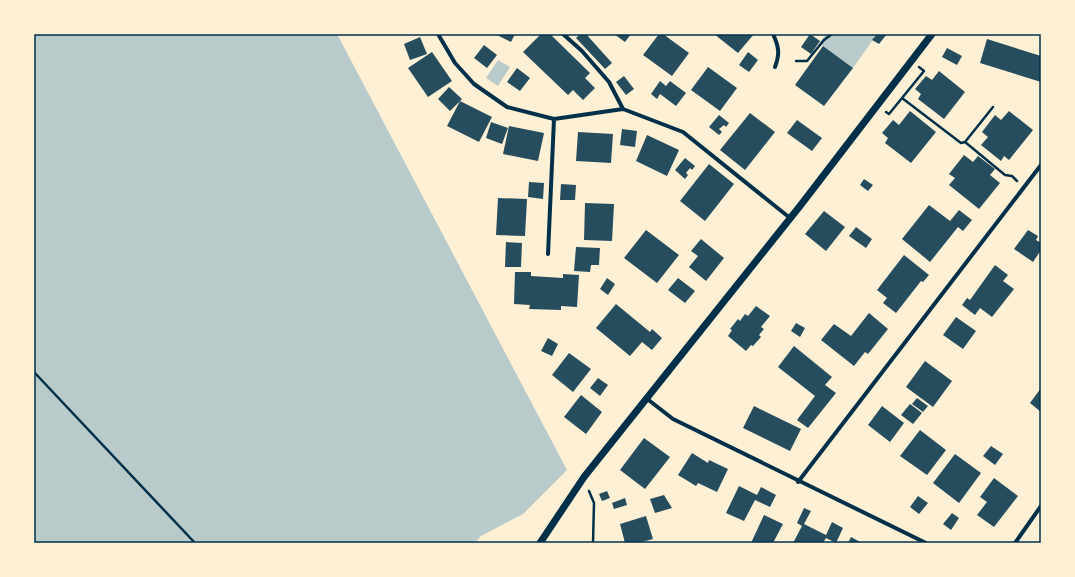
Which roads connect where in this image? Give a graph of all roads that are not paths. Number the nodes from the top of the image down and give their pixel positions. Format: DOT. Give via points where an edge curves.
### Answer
graph roads {
  1 [pos="438,34"];
  2 [pos="563,34"];
  3 [pos="773,34"];
  4 [pos="932,34"];
  5 [pos="775,67"];
  6 [pos="623,109"];
  7 [pos="554,118"];
  8 [pos="1041,165"];
  9 [pos="790,218"];
  10 [pos="548,254"];
  11 [pos="646,398"];
  12 [pos="798,482"];
  13 [pos="1041,506"];
  14 [pos="540,543"];
  15 [pos="926,543"];
  16 [pos="1015,543"];
  1 -- 7 [label="street" via="455,63 474,84 507,107"];
  2 -- 6 [label="street" via="582,51 608,82"];
  3 -- 5 [label="street" via="779,46 779,58"];
  4 -- 9 [label="street"];
  6 -- 7 [label="street"];
  6 -- 9 [label="street" via="683,132"];
  7 -- 10 [label="street"];
  8 -- 12 [label="street"];
  9 -- 11 [label="street"];
  11 -- 12 [label="street" via="673,419"];
  11 -- 14 [label="street" via="584,477"];
  12 -- 15 [label="street"];
  13 -- 16 [label="street"];
}
